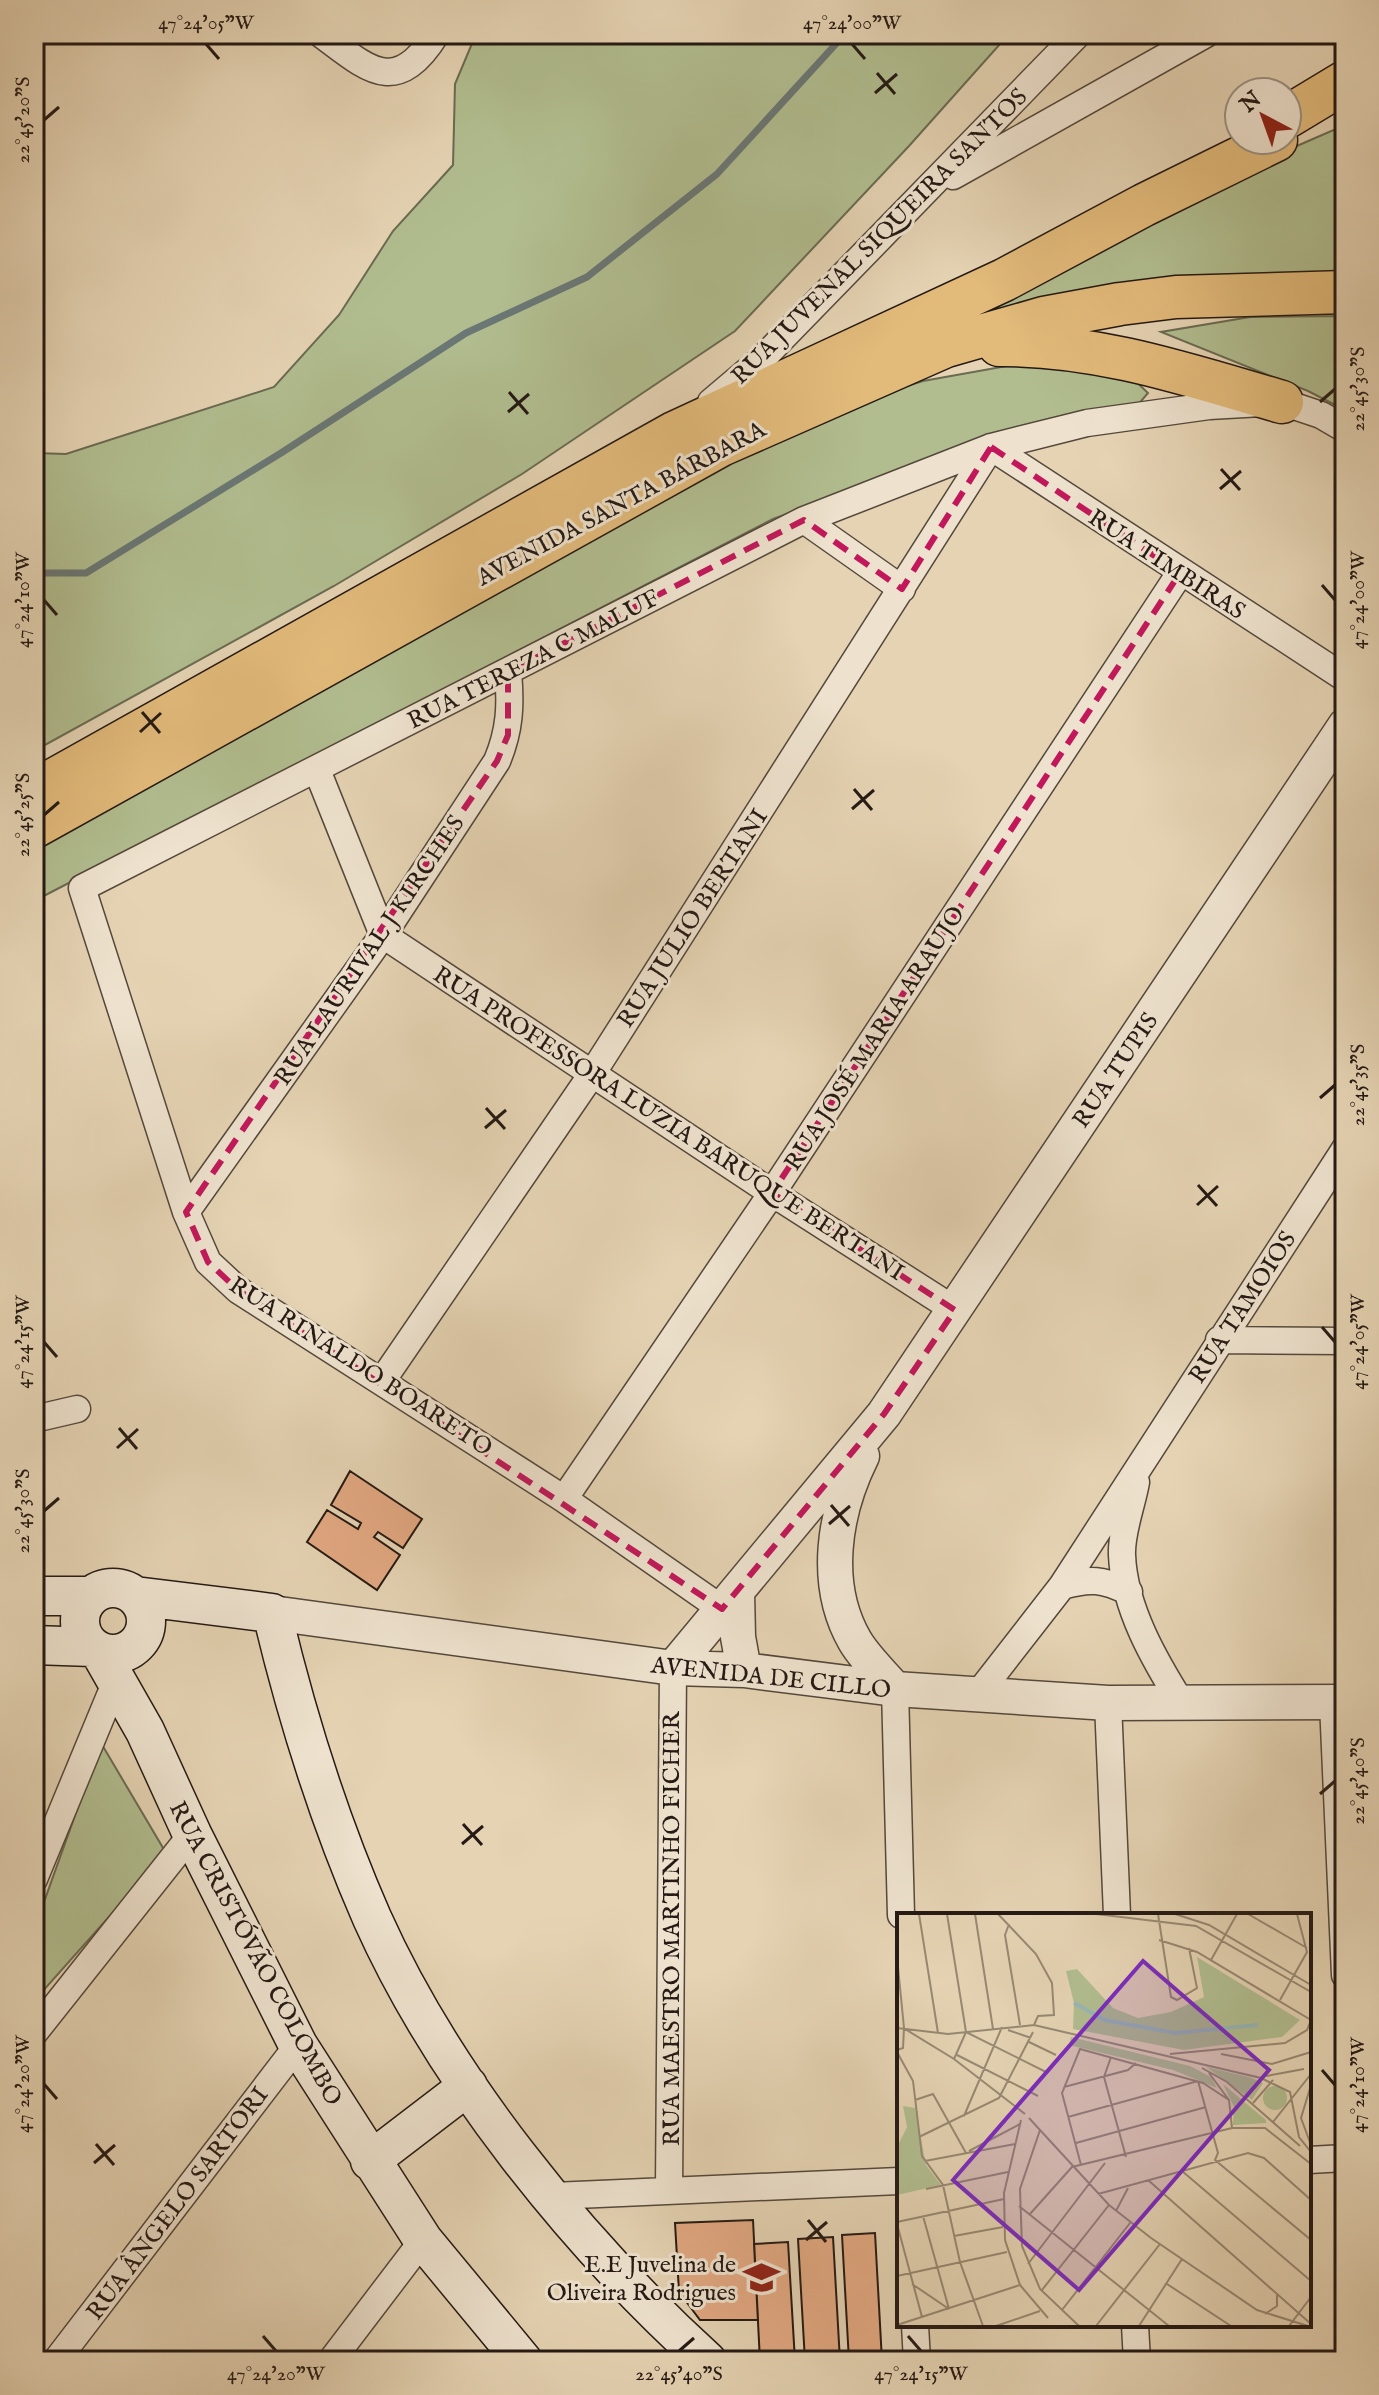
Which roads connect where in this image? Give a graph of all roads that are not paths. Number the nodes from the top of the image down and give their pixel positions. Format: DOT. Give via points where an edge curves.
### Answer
graph roads {
  1 [pos="321,34"];
  2 [pos="436,34"];
  3 [pos="1078,34"];
  4 [pos="1206,34"];
  5 [pos="1345,82"];
  6 [pos="1345,106"];
  7 [pos="1303,107"];
  8 [pos="1303,127"];
  9 [pos="1224,156"];
  10 [pos="1244,156"];
  11 [pos="929,190"];
  12 [pos="1144,205"];
  13 [pos="1345,292"];
  14 [pos="946,346"];
  15 [pos="1282,402"];
  16 [pos="1345,429"];
  17 [pos="674,433"];
  18 [pos="991,447"];
  19 [pos="804,520"];
  20 [pos="1180,573"];
  21 [pos="902,589"];
  22 [pos="508,672"];
  23 [pos="1345,678"];
  24 [pos="1345,726"];
  25 [pos="317,770"];
  26 [pos="34,791"];
  27 [pos="34,827"];
  28 [pos="82,888"];
  29 [pos="383,935"];
  30 [pos="592,1074"];
  31 [pos="1345,1149"];
  32 [pos="772,1193"];
  33 [pos="186,1212"];
  34 [pos="955,1310"];
  35 [pos="1219,1340"];
  36 [pos="1345,1341"];
  37 [pos="382,1381"];
  38 [pos="77,1409"];
  39 [pos="884,1414"];
  40 [pos="34,1419"];
  41 [pos="1139,1466"];
  42 [pos="564,1499"];
  43 [pos="812,1502"];
  44 [pos="838,1529"];
  45 [pos="1062,1586"];
  46 [pos="1129,1592"];
  47 [pos="34,1596"];
  48 [pos="91,1596"];
  49 [pos="135,1596"];
  50 [pos="730,1601"];
  51 [pos="200,1604"];
  52 [pos="272,1613"];
  53 [pos="34,1645"];
  54 [pos="116,1653"];
  55 [pos="673,1668"];
  56 [pos="744,1670"];
  57 [pos="895,1689"];
  58 [pos="978,1694"];
  59 [pos="1339,1702"];
  60 [pos="1108,1703"];
  61 [pos="1182,1704"];
  62 [pos="192,1834"];
  63 [pos="34,1879"];
  64 [pos="901,1913"];
  65 [pos="1117,1913"];
  66 [pos="1345,1975"];
  67 [pos="34,2033"];
  68 [pos="298,2045"];
  69 [pos="468,2086"];
  70 [pos="345,2123"];
  71 [pos="407,2133"];
  72 [pos="1345,2158"];
  73 [pos="1311,2160"];
  74 [pos="370,2161"];
  75 [pos="897,2181"];
  76 [pos="669,2190"];
  77 [pos="553,2196"];
  78 [pos="423,2240"];
  79 [pos="915,2327"];
  80 [pos="1135,2327"];
  81 [pos="56,2361"];
  82 [pos="331,2361"];
  83 [pos="523,2361"];
  84 [pos="707,2361"];
  85 [pos="917,2361"];
  86 [pos="1137,2361"];
  1 -- 2 [label="street" via="371,71 395,72 421,59"];
  3 -- 11 [label="street, RUA JUVENAL SIQUEIRA SANTOS"];
  4 -- 11 [label="street"];
  5 -- 7 [label="main road"];
  6 -- 8 [label="main road"];
  9 -- 12 [label="main road"];
  10 -- 12 [label="main road, AVENIDA SANTA BÁRBARA"];
  11 -- 17 [label="street, RUA JUVENAL SIQUEIRA SANTOS" via="763,358"];
  12 -- 17 [label="main road, AVENIDA SANTA BÁRBARA" via="1004,280"];
  13 -- 14 [label="main road, AVENIDA SANTA BÁRBARA" via="1176,297 1120,304 1044,318"];
  14 -- 15 [label="main road" via="1080,348"];
  14 -- 27 [label="main road, AVENIDA SANTA BÁRBARA" via="721,445"];
  15 -- 16 [label="street"];
  15 -- 18 [label="street, RUA TEREZA C MALUF" via="1087,423"];
  17 -- 26 [label="main road, AVENIDA SANTA BÁRBARA"];
  18 -- 19 [label="street, RUA TEREZA C MALUF"];
  18 -- 20 [label="street, RUA TIMBIRAS"];
  18 -- 21 [label="street, RUA JULIO BERTANI"];
  19 -- 21 [label="street"];
  19 -- 22 [label="street, RUA TEREZA C MALUF"];
  20 -- 23 [label="street, RUA TIMBIRAS"];
  20 -- 32 [label="street, RUA JOSÉ MARIA ARAUJO"];
  21 -- 30 [label="street, RUA JULIO BERTANI"];
  22 -- 25 [label="street, RUA TEREZA C MALUF"];
  22 -- 29 [label="street, RUA LAURIVAL J KIRCHES" via="508,735 497,761"];
  24 -- 34 [label="street, RUA TUPIS"];
  25 -- 28 [label="street, RUA TEREZA C MALUF"];
  25 -- 29 [label="street"];
  28 -- 33 [label="street, RUA RINALDO BOARETO"];
  29 -- 30 [label="street, RUA PROFESSORA LUZIA BARUQUE BERTANI"];
  29 -- 33 [label="street, RUA LAURIVAL J KIRCHES"];
  30 -- 32 [label="street, RUA PROFESSORA LUZIA BARUQUE BERTANI"];
  30 -- 37 [label="street, RUA JULIO BERTANI"];
  31 -- 35 [label="street, RUA TAMOIOS"];
  32 -- 34 [label="street, RUA PROFESSORA LUZIA BARUQUE BERTANI"];
  32 -- 42 [label="street, RUA JOSÉ MARIA ARAUJO"];
  33 -- 37 [label="street, RUA RINALDO BOARETO" via="208,1262 238,1290"];
  34 -- 39 [label="street, RUA TUPIS"];
  35 -- 36 [label="street"];
  35 -- 41 [label="street, RUA TAMOIOS"];
  37 -- 42 [label="street, RUA RINALDO BOARETO"];
  38 -- 40 [label="street"];
  39 -- 43 [label="street, RUA TUPIS"];
  39 -- 44 [label="street, RUA TUPIS" via="852,1476"];
  41 -- 45 [label="street, RUA TAMOIOS"];
  41 -- 46 [label="street, RUA TAMOIOS" via="1122,1554"];
  42 -- 50 [label="street, RUA RINALDO BOARETO"];
  43 -- 44 [label="street" via="832,1517"];
  43 -- 50 [label="street, RUA TUPIS"];
  44 -- 57 [label="street, RUA TUPIS" via="835,1572 841,1608 856,1642"];
  45 -- 46 [label="street" via="1088,1578"];
  45 -- 58 [label="street, RUA TAMOIOS"];
  46 -- 61 [label="street, RUA TAMOIOS" via="1147,1642"];
  47 -- 48 [label="main road"];
  48 -- 49 [label="main road" via="118,1588"];
  48 -- 54 [label="main road" via="80,1628"];
  49 -- 51 [label="main road, AVENIDA DE CILLO"];
  49 -- 54 [label="main road" via="146,1616"];
  50 -- 55 [label="street, RUA TUPIS"];
  50 -- 56 [label="street"];
  51 -- 52 [label="main road, AVENIDA DE CILLO"];
  51 -- 54 [label="main road"];
  52 -- 55 [label="street, AVENIDA DE CILLO"];
  52 -- 69 [label="main road" via="295,1709 355,1877 419,2006"];
  53 -- 54 [label="main road"];
  54 -- 62 [label="main road, RUA CRISTÓVÃO COLOMBO"];
  54 -- 63 [label="street"];
  55 -- 56 [label="street, AVENIDA DE CILLO"];
  55 -- 76 [label="street, RUA MAESTRO MARTINHO FICHER"];
  56 -- 57 [label="street, AVENIDA DE CILLO"];
  57 -- 58 [label="street, AVENIDA DE CILLO"];
  57 -- 64 [label="street"];
  58 -- 60 [label="street, AVENIDA DE CILLO"];
  59 -- 61 [label="street, AVENIDA DE CILLO"];
  59 -- 66 [label="street"];
  60 -- 61 [label="street, AVENIDA DE CILLO"];
  60 -- 65 [label="street"];
  62 -- 67 [label="street"];
  62 -- 68 [label="main road, RUA CRISTÓVÃO COLOMBO"];
  68 -- 70 [label="main road, RUA CRISTÓVÃO COLOMBO"];
  68 -- 81 [label="street, RUA ÂNGELO SARTORI"];
  69 -- 71 [label="main road"];
  69 -- 77 [label="main road"];
  70 -- 71 [label="main road"];
  70 -- 74 [label="main road, RUA CRISTÓVÃO COLOMBO"];
  71 -- 74 [label="main road"];
  72 -- 73 [label="street"];
  74 -- 78 [label="main road, RUA CRISTÓVÃO COLOMBO"];
  75 -- 76 [label="street"];
  76 -- 77 [label="street"];
  77 -- 84 [label="main road" via="611,2268"];
  78 -- 82 [label="street"];
  78 -- 83 [label="main road, RUA CRISTÓVÃO COLOMBO"];
  79 -- 85 [label="street"];
  80 -- 86 [label="street"];
}
